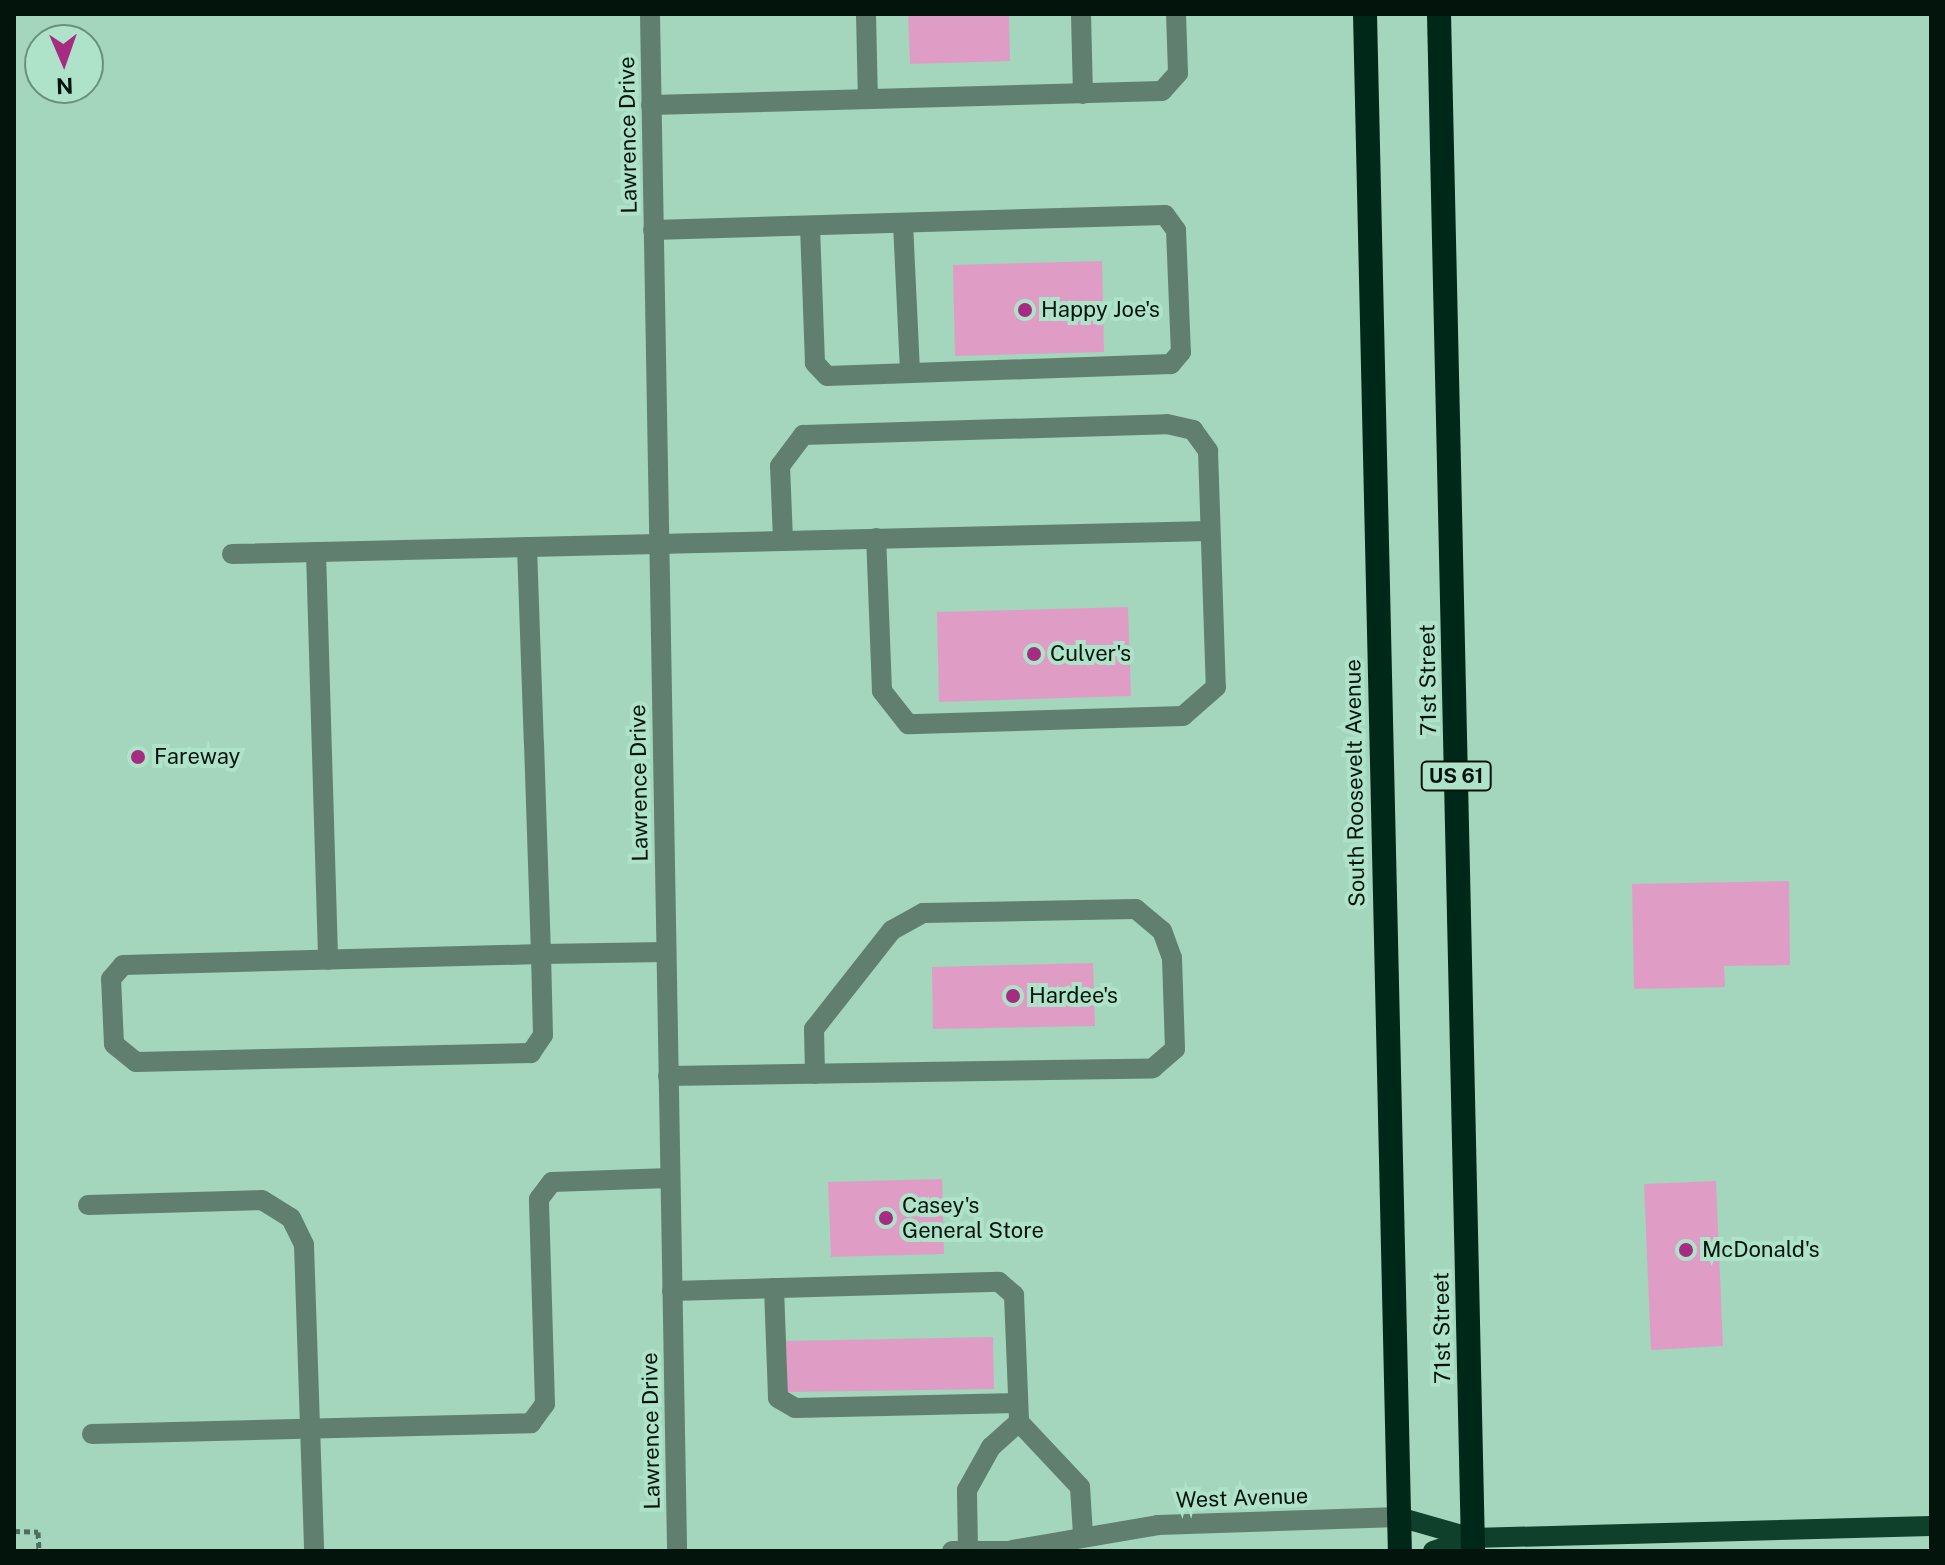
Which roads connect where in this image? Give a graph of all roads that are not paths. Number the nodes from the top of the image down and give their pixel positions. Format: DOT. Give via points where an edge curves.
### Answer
graph roads {
  1 [pos="650,14"];
  2 [pos="866,14"];
  3 [pos="1081,14"];
  4 [pos="1176,14"];
  5 [pos="1365,14"];
  6 [pos="1439,14"];
  7 [pos="1083,94"];
  8 [pos="868,99"];
  9 [pos="651,105"];
  10 [pos="903,223"];
  11 [pos="810,227"];
  12 [pos="653,230"];
  13 [pos="910,373"];
  14 [pos="1210,531"];
  15 [pos="876,538"];
  16 [pos="783,540"];
  17 [pos="659,543"];
  18 [pos="527,547"];
  19 [pos="316,552"];
  20 [pos="232,554"];
  21 [pos="666,952"];
  22 [pos="541,954"];
  23 [pos="328,960"];
  24 [pos="815,1074"];
  25 [pos="668,1076"];
  26 [pos="670,1178"];
  27 [pos="88,1205"];
  28 [pos="774,1288"];
  29 [pos="672,1291"];
  30 [pos="1018,1412"];
  31 [pos="310,1428"];
  32 [pos="92,1434"];
  33 [pos="1399,1517"];
  34 [pos="1931,1526"];
  35 [pos="1083,1535"];
  36 [pos="1472,1544"];
  37 [pos="968,1550"];
  38 [pos="314,1551"];
  39 [pos="677,1551"];
  40 [pos="952,1551"];
  41 [pos="1014,1551"];
  42 [pos="1400,1551"];
  43 [pos="1433,1551"];
  1 -- 9 [label="street, Lawrence Drive"];
  2 -- 8 [label="street"];
  3 -- 7 [label="street"];
  4 -- 7 [label="street" via="1178,73 1162,91"];
  5 -- 33 [label="highway, South Roosevelt Avenue"];
  6 -- 36 [label="highway, 71st Street / US 61"];
  7 -- 8 [label="street"];
  8 -- 9 [label="street"];
  9 -- 12 [label="street, Lawrence Drive"];
  10 -- 11 [label="street"];
  10 -- 13 [label="street"];
  10 -- 13 [label="street" via="1165,215 1176,245 1181,352 1171,364"];
  11 -- 12 [label="street"];
  11 -- 13 [label="street" via="815,363 827,376"];
  12 -- 17 [label="street, Lawrence Drive"];
  14 -- 15 [label="street"];
  14 -- 15 [label="street" via="1216,687 1204,704 1183,716 908,724 882,691"];
  14 -- 16 [label="street" via="1208,451 1193,430 1167,424 803,435 780,466"];
  15 -- 16 [label="street"];
  16 -- 17 [label="street"];
  17 -- 18 [label="street"];
  17 -- 21 [label="street, Lawrence Drive"];
  18 -- 19 [label="street"];
  18 -- 22 [label="street"];
  19 -- 20 [label="street"];
  19 -- 23 [label="street"];
  21 -- 22 [label="street"];
  21 -- 25 [label="street, Lawrence Drive"];
  22 -- 23 [label="street"];
  22 -- 23 [label="street" via="543,1035 531,1053 136,1062 114,1044 111,979 123,965"];
  24 -- 24 [label="street" via="1153,1068 1175,1049 1172,958 1162,931 1136,909 923,913 892,930 814,1029"];
  24 -- 25 [label="street"];
  25 -- 26 [label="street, Lawrence Drive"];
  26 -- 29 [label="street, Lawrence Drive"];
  26 -- 31 [label="street" via="552,1182 539,1199 545,1404 531,1423"];
  27 -- 31 [label="street" via="262,1200 291,1218 304,1245"];
  28 -- 29 [label="street"];
  28 -- 30 [label="street" via="778,1398 795,1408"];
  28 -- 30 [label="street" via="999,1282 1014,1295"];
  29 -- 39 [label="street, Lawrence Drive"];
  30 -- 35 [label="street" via="1080,1487"];
  30 -- 37 [label="street" via="967,1490"];
  31 -- 32 [label="street"];
  31 -- 38 [label="street"];
  33 -- 35 [label="street, West Avenue" via="1158,1525"];
  33 -- 36 [label="main road, West Avenue"];
  33 -- 42 [label="highway, South Roosevelt Avenue"];
  34 -- 36 [label="main road, West Avenue"];
  35 -- 41 [label="street, West Avenue"];
  36 -- 43 [label="main road, West Avenue"];
  37 -- 40 [label="street, West Avenue"];
  37 -- 41 [label="street, West Avenue"];
}
